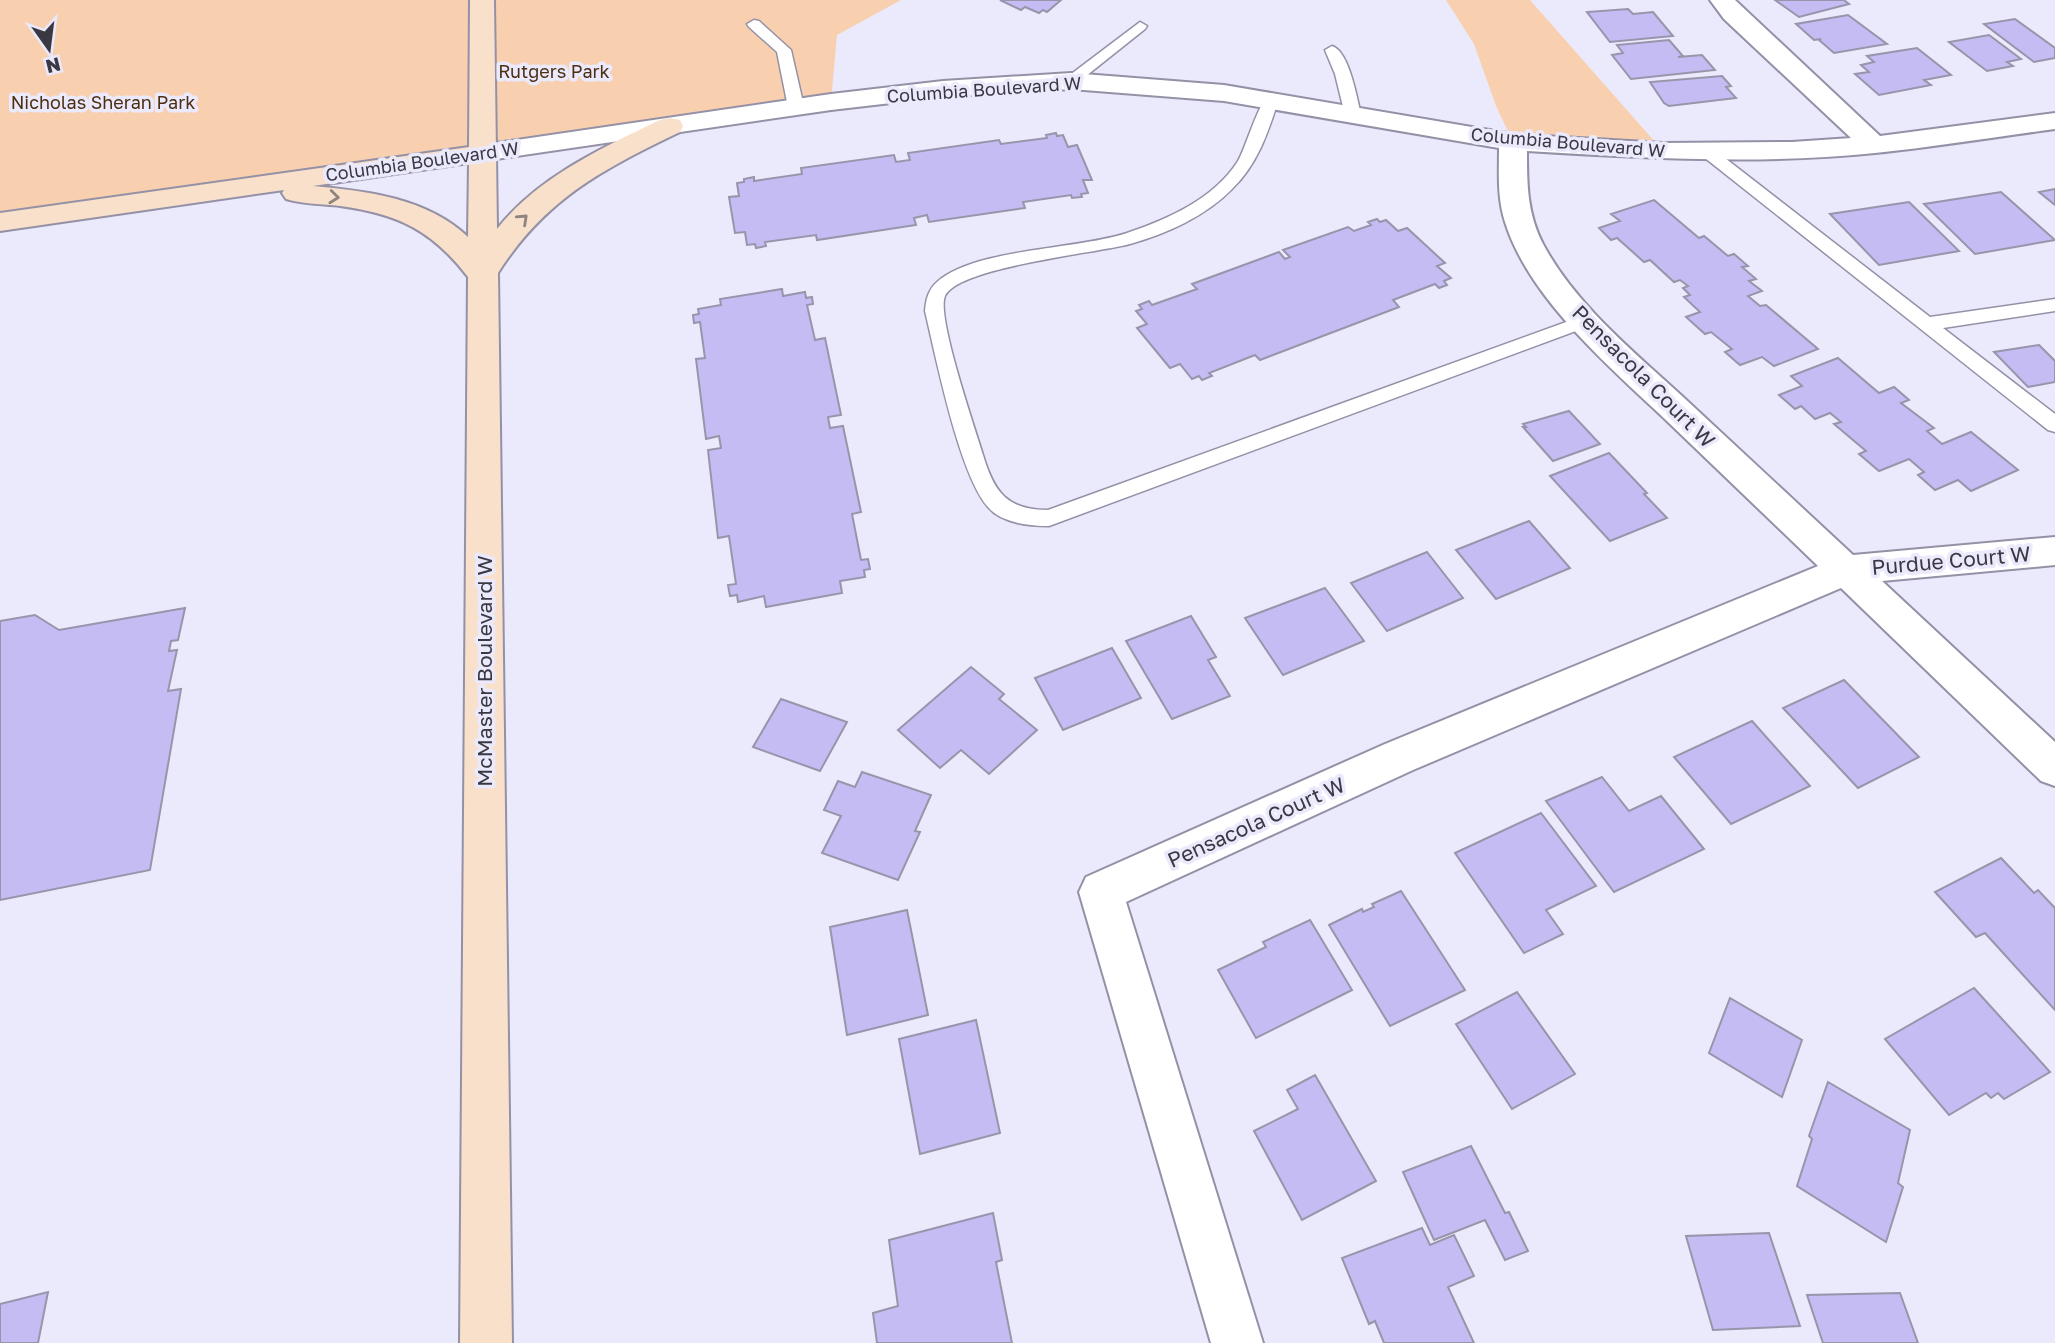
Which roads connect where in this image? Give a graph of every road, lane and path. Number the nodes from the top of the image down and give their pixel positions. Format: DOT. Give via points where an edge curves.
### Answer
graph roads {
  1 [pos="482,0"];
  2 [pos="1722,0"];
  3 [pos="754,24"];
  4 [pos="1140,26"];
  5 [pos="1332,50"];
  6 [pos="1071,81"];
  7 [pos="1270,101"];
  8 [pos="796,107"];
  9 [pos="1353,115"];
  10 [pos="2055,121"];
  11 [pos="670,126"];
  12 [pos="1513,142"];
  13 [pos="1874,145"];
  14 [pos="1706,151"];
  15 [pos="482,153"];
  16 [pos="193,195"];
  17 [pos="0,222"];
  18 [pos="482,274"];
  19 [pos="2055,305"];
  20 [pos="1586,321"];
  21 [pos="1924,324"];
  22 [pos="2055,425"];
  23 [pos="2055,551"];
  24 [pos="1847,570"];
  25 [pos="2055,768"];
  26 [pos="486,1343"];
  27 [pos="1237,1343"];
  1 -- 15 [label="street, McMaster Boulevard W"];
  2 -- 13 [label="street"];
  3 -- 8 [label="lane" via="784,50"];
  4 -- 6 [label="lane"];
  5 -- 9 [label="lane"];
  6 -- 7 [label="street, Columbia Boulevard W"];
  6 -- 8 [label="street, Columbia Boulevard W" via="943,89"];
  7 -- 9 [label="street, Columbia Boulevard W"];
  7 -- 20 [label="lane" via="1257,139 1237,175 1210,200 1127,239 973,270 942,287 934,311 948,368 978,471 996,502 1024,516 1049,518"];
  8 -- 11 [label="street, Columbia Boulevard W"];
  9 -- 12 [label="street, Columbia Boulevard W"];
  10 -- 13 [label="street, Columbia Boulevard W"];
  11 -- 15 [label="street, Columbia Boulevard W"];
  18 -- 11 [label="street, one-way" via="515,226 556,189 593,162"];
  12 -- 14 [label="street, Columbia Boulevard W"];
  12 -- 20 [label="street, Pensacola Court W" via="1514,202 1530,244"];
  13 -- 14 [label="street, Columbia Boulevard W"];
  14 -- 21 [label="lane"];
  15 -- 16 [label="street, Columbia Boulevard W"];
  15 -- 18 [label="street, McMaster Boulevard W"];
  16 -- 17 [label="street, Columbia Boulevard W"];
  16 -- 18 [label="street, one-way" via="293,193 378,201 423,218 452,238"];
  18 -- 26 [label="street, McMaster Boulevard W"];
  19 -- 21 [label="lane"];
  20 -- 24 [label="street, Pensacola Court W"];
  21 -- 22 [label="lane"];
  23 -- 24 [label="street, Purdue Court W"];
  24 -- 25 [label="street, Pensacola Court W"];
  24 -- 27 [label="street, Pensacola Court W" via="1399,757 1101,892"];
}
